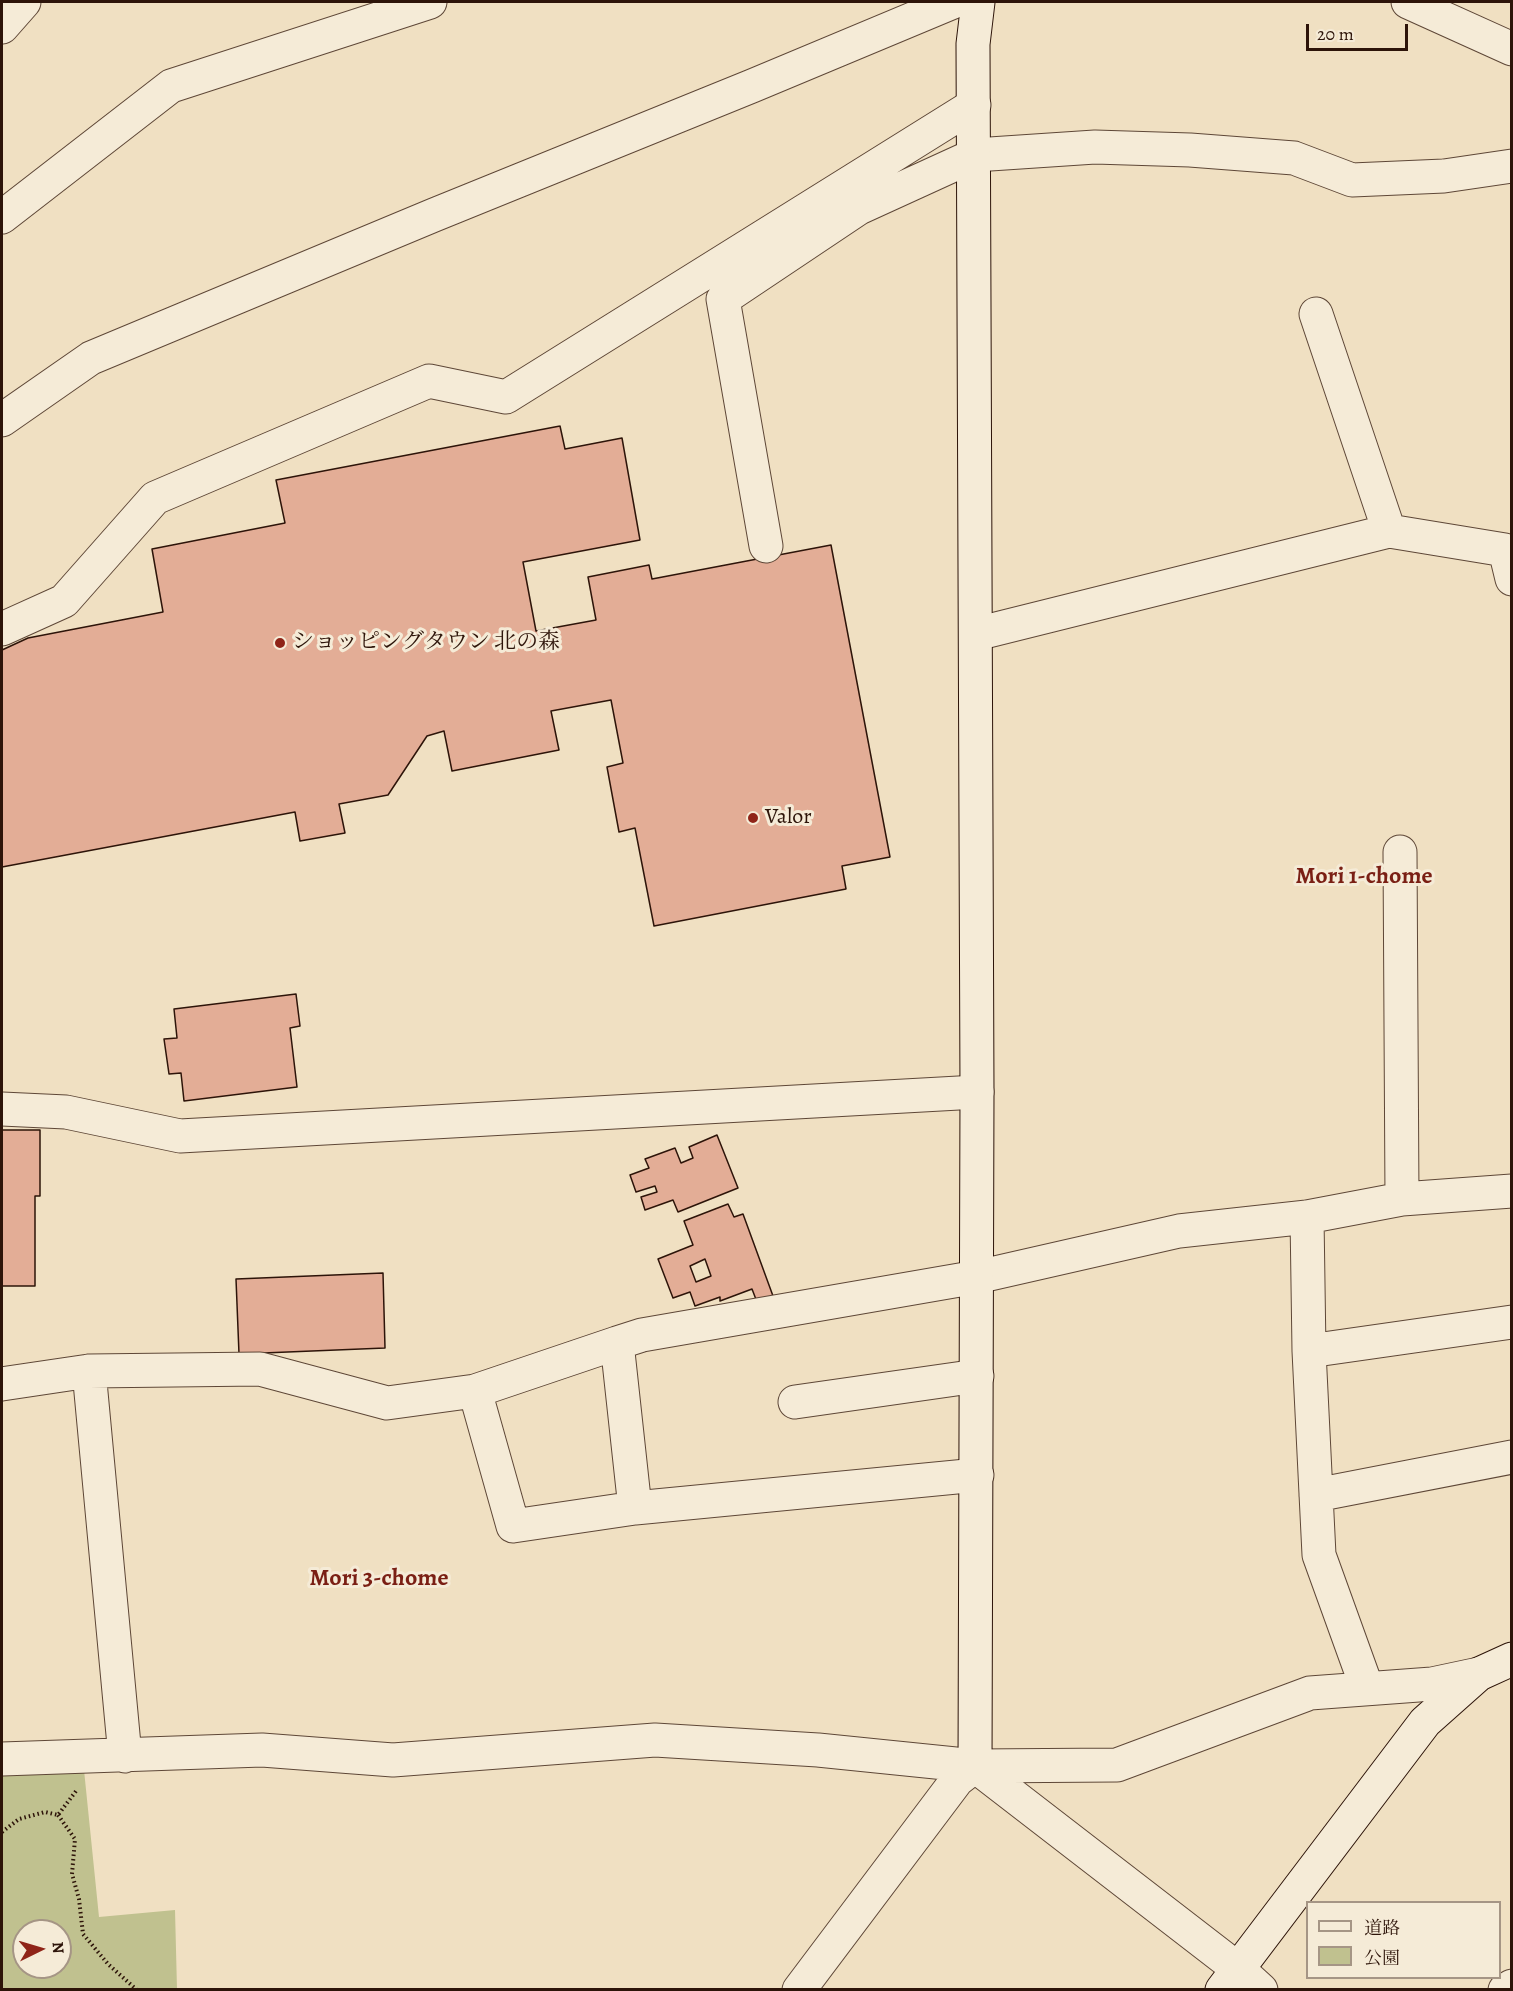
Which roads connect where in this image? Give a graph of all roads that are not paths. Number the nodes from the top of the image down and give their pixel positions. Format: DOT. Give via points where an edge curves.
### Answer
graph roads {
  1 [pos="24,2"];
  2 [pos="953,2"];
  3 [pos="978,2"];
  4 [pos="1408,2"];
  5 [pos="422,3"];
  6 [pos="2,27"];
  7 [pos="1512,49"];
  8 [pos="974,105"];
  9 [pos="975,155"];
  10 [pos="1512,166"];
  11 [pos="2,217"];
  12 [pos="1316,314"];
  13 [pos="2,420"];
  14 [pos="1389,531"];
  15 [pos="766,546"];
  16 [pos="1509,561"];
  17 [pos="2,628"];
  18 [pos="976,634"];
  19 [pos="1400,852"];
  20 [pos="977,1092"];
  21 [pos="2,1109"];
  22 [pos="1512,1191"];
  23 [pos="1402,1198"];
  24 [pos="1307,1217"];
  25 [pos="976,1277"];
  26 [pos="1512,1322"];
  27 [pos="617,1343"];
  28 [pos="1309,1351"];
  29 [pos="89,1371"];
  30 [pos="977,1376"];
  31 [pos="2,1384"];
  32 [pos="475,1391"];
  33 [pos="795,1402"];
  34 [pos="1512,1457"];
  35 [pos="977,1475"];
  36 [pos="1316,1495"];
  37 [pos="635,1508"];
  38 [pos="1512,1659"];
  39 [pos="1479,1674"];
  40 [pos="1367,1688"];
  41 [pos="125,1756"];
  42 [pos="2,1759"];
  43 [pos="975,1766"];
  44 [pos="1241,1982"];
  45 [pos="1512,1986"];
  46 [pos="799,1989"];
  47 [pos="1505,1989"];
  1 -- 6 [label="street"];
  2 -- 13 [label="street" via="91,358"];
  3 -- 8 [label="street" via="973,44"];
  4 -- 7 [label="street"];
  5 -- 11 [label="street" via="171,86"];
  8 -- 9 [label="street"];
  8 -- 17 [label="street" via="506,397 429,381 154,498 64,601"];
  9 -- 10 [label="street" via="1095,147 1190,150 1294,158 1352,180 1444,176"];
  9 -- 15 [label="street" via="859,208 723,298"];
  9 -- 18 [label="street"];
  12 -- 14 [label="street"];
  14 -- 16 [label="street"];
  14 -- 18 [label="street"];
  18 -- 20 [label="street"];
  19 -- 23 [label="street"];
  20 -- 21 [label="street" via="180,1136 66,1112"];
  20 -- 25 [label="street"];
  22 -- 23 [label="street"];
  23 -- 24 [label="street"];
  24 -- 25 [label="street" via="1179,1231"];
  24 -- 28 [label="street"];
  25 -- 27 [label="street" via="642,1335"];
  25 -- 30 [label="street"];
  26 -- 28 [label="street"];
  27 -- 32 [label="street"];
  27 -- 37 [label="street"];
  28 -- 36 [label="street"];
  29 -- 31 [label="street"];
  29 -- 32 [label="street" via="260,1369 387,1403"];
  29 -- 41 [label="street"];
  30 -- 33 [label="street"];
  30 -- 35 [label="street"];
  32 -- 37 [label="street" via="513,1526"];
  34 -- 36 [label="street"];
  35 -- 37 [label="street"];
  35 -- 43 [label="street"];
  36 -- 40 [label="street" via="1319,1555"];
  38 -- 39 [label="street"];
  39 -- 40 [label="street" via="1432,1684"];
  39 -- 44 [label="street" via="1425,1722"];
  40 -- 43 [label="street" via="1310,1692 1117,1765"];
  41 -- 42 [label="street"];
  41 -- 43 [label="street" via="262,1750 393,1760 655,1740 818,1750"];
  43 -- 44 [label="street"];
  43 -- 46 [label="street" via="957,1780"];
  45 -- 47 [label="street"];
}
